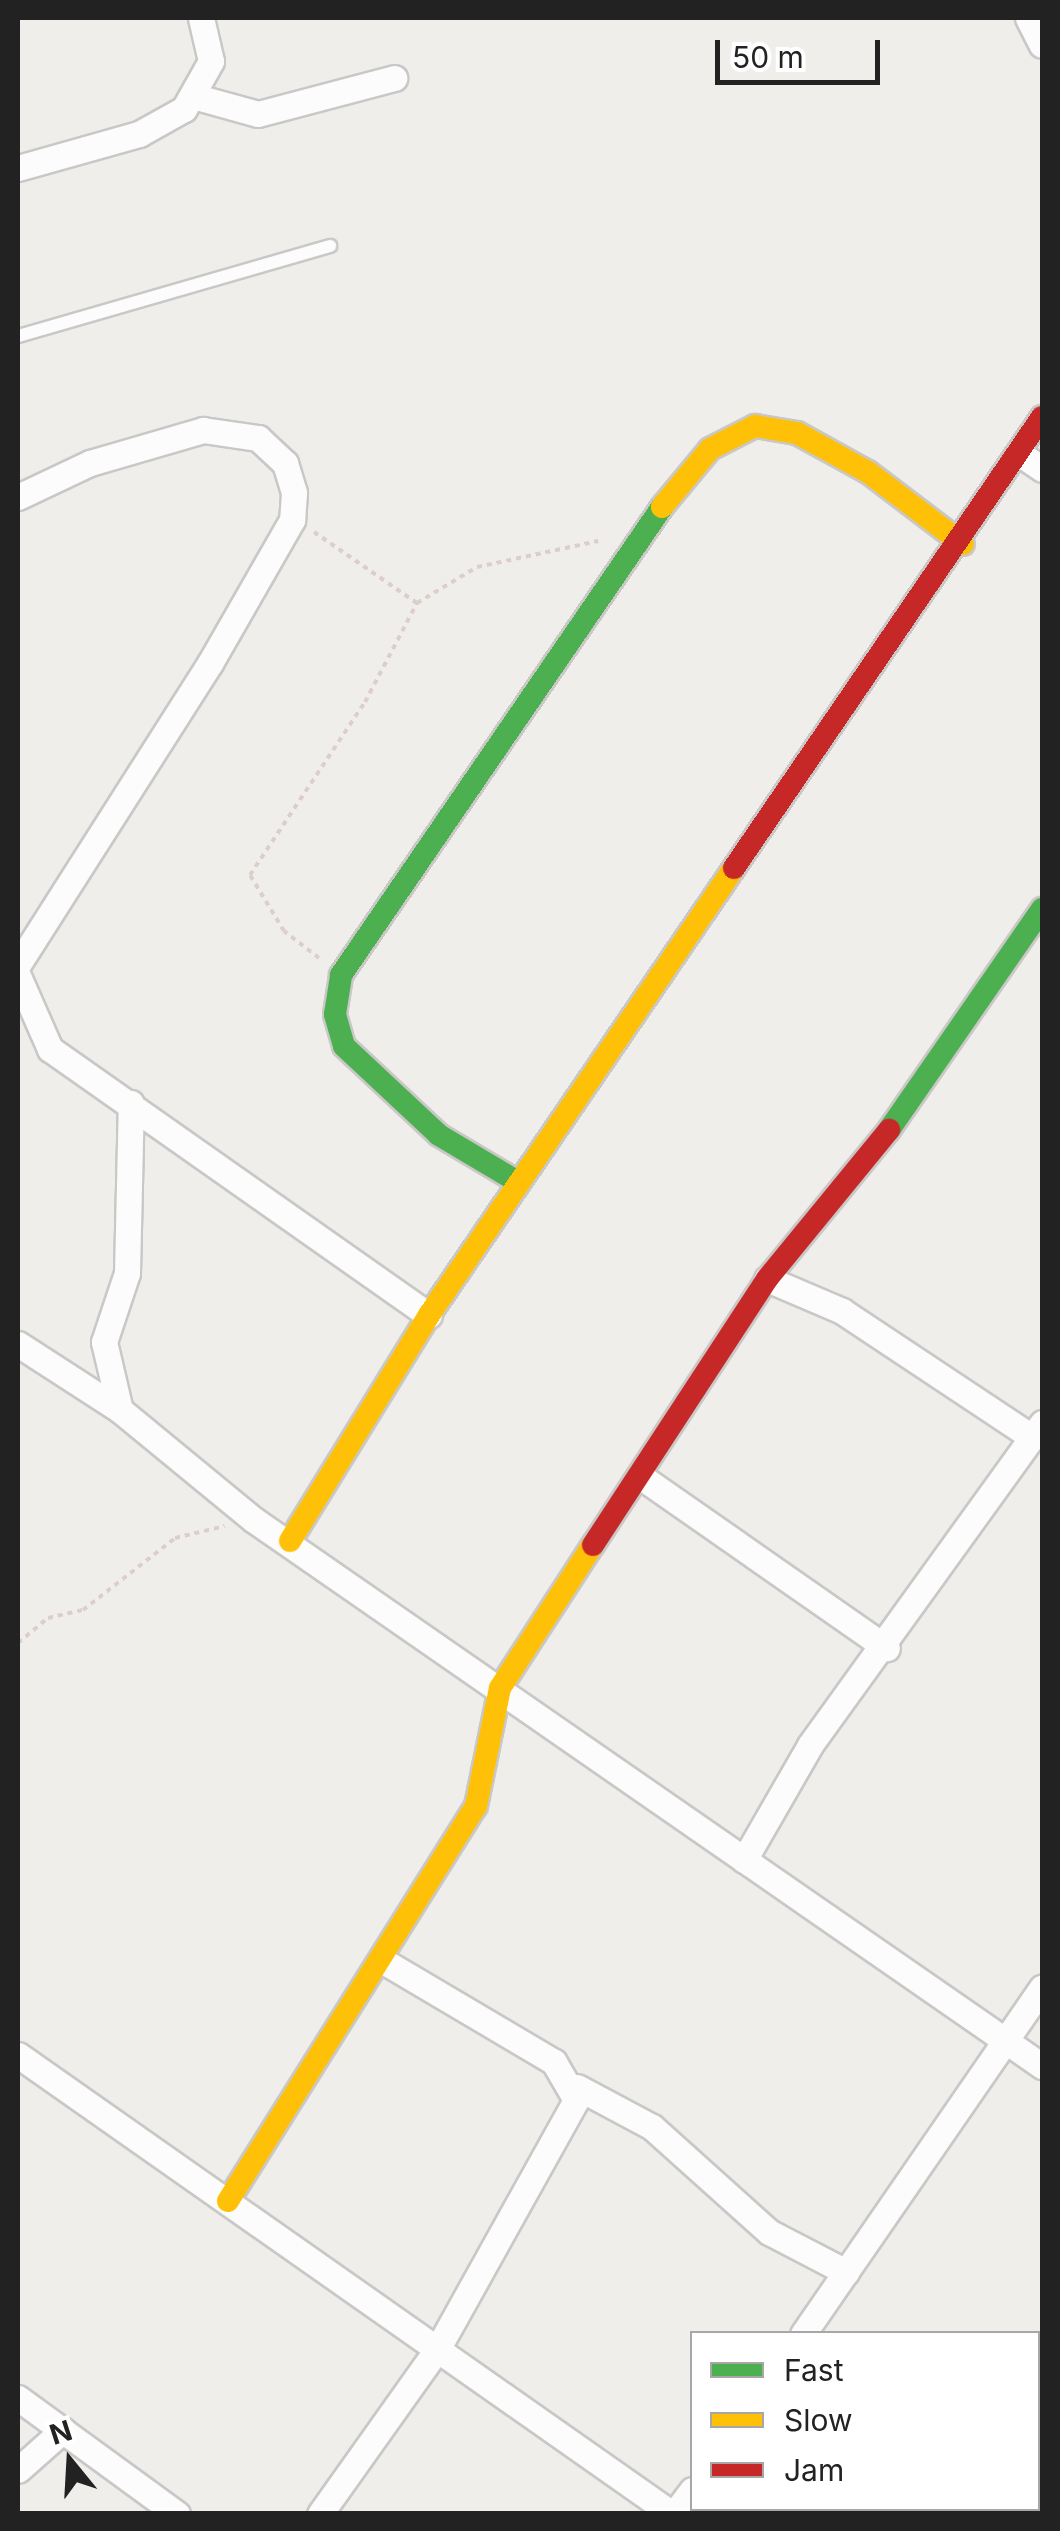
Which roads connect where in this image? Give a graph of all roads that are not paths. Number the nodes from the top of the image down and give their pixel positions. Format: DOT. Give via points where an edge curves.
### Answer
graph roads {
  1 [pos="201,18"];
  2 [pos="394,78"];
  3 [pos="193,96"];
  4 [pos="18,168"];
  5 [pos="330,246"];
  6 [pos="18,336"];
  7 [pos="1042,417"];
  8 [pos="1032,463"];
  9 [pos="18,497"];
  10 [pos="962,544"];
  11 [pos="1042,909"];
  12 [pos="18,964"];
  13 [pos="18,976"];
  14 [pos="131,1103"];
  15 [pos="518,1182"];
  16 [pos="768,1279"];
  17 [pos="429,1315"];
  18 [pos="18,1344"];
  19 [pos="120,1410"];
  20 [pos="1038,1430"];
  21 [pos="640,1476"];
  22 [pos="290,1542"];
  23 [pos="887,1648"];
  24 [pos="500,1688"];
  25 [pos="744,1860"];
  26 [pos="385,1962"];
  27 [pos="1042,1988"];
  28 [pos="1005,2041"];
  29 [pos="18,2055"];
  30 [pos="1042,2066"];
  31 [pos="577,2087"];
  32 [pos="228,2201"];
  33 [pos="846,2272"];
  34 [pos="804,2331"];
  35 [pos="438,2348"];
  36 [pos="18,2398"];
  37 [pos="62,2430"];
  38 [pos="18,2470"];
  39 [pos="690,2492"];
  40 [pos="673,2513"];
  41 [pos="177,2514"];
  42 [pos="320,2514"];
  1 -- 3 [label="street" via="211,61"];
  2 -- 3 [label="street" via="258,114"];
  3 -- 4 [label="street" via="138,134"];
  5 -- 6 [label="lane"];
  7 -- 8 [label="street"];
  8 -- 10 [label="street"];
  9 -- 12 [label="street" via="90,463 226,430 258,438 285,463 292,520"];
  10 -- 15 [label="street"];
  10 -- 15 [label="street" via="868,472 797,433 755,426 710,449 639,534 341,975 336,1014 344,1046 439,1135"];
  11 -- 16 [label="street" via="900,1114"];
  13 -- 14 [label="street" via="50,1048"];
  14 -- 17 [label="street"];
  14 -- 19 [label="street" via="127,1272 104,1342"];
  15 -- 17 [label="street"];
  16 -- 20 [label="street" via="842,1311"];
  16 -- 21 [label="street"];
  17 -- 22 [label="street"];
  18 -- 19 [label="street"];
  19 -- 22 [label="street"];
  20 -- 23 [label="street"];
  21 -- 23 [label="street"];
  21 -- 24 [label="street"];
  22 -- 24 [label="street"];
  23 -- 25 [label="street" via="810,1745"];
  24 -- 25 [label="street"];
  24 -- 26 [label="street" via="476,1806"];
  25 -- 28 [label="street"];
  26 -- 31 [label="street" via="554,2062"];
  26 -- 32 [label="street"];
  27 -- 28 [label="street"];
  28 -- 30 [label="street"];
  28 -- 33 [label="street"];
  29 -- 32 [label="street"];
  31 -- 33 [label="street" via="652,2127 769,2232"];
  31 -- 35 [label="street" via="542,2174"];
  32 -- 35 [label="street"];
  33 -- 34 [label="street"];
  35 -- 40 [label="street"];
  35 -- 42 [label="street"];
  36 -- 37 [label="street"];
  37 -- 38 [label="street"];
  37 -- 41 [label="street"];
  39 -- 40 [label="street"];
}
